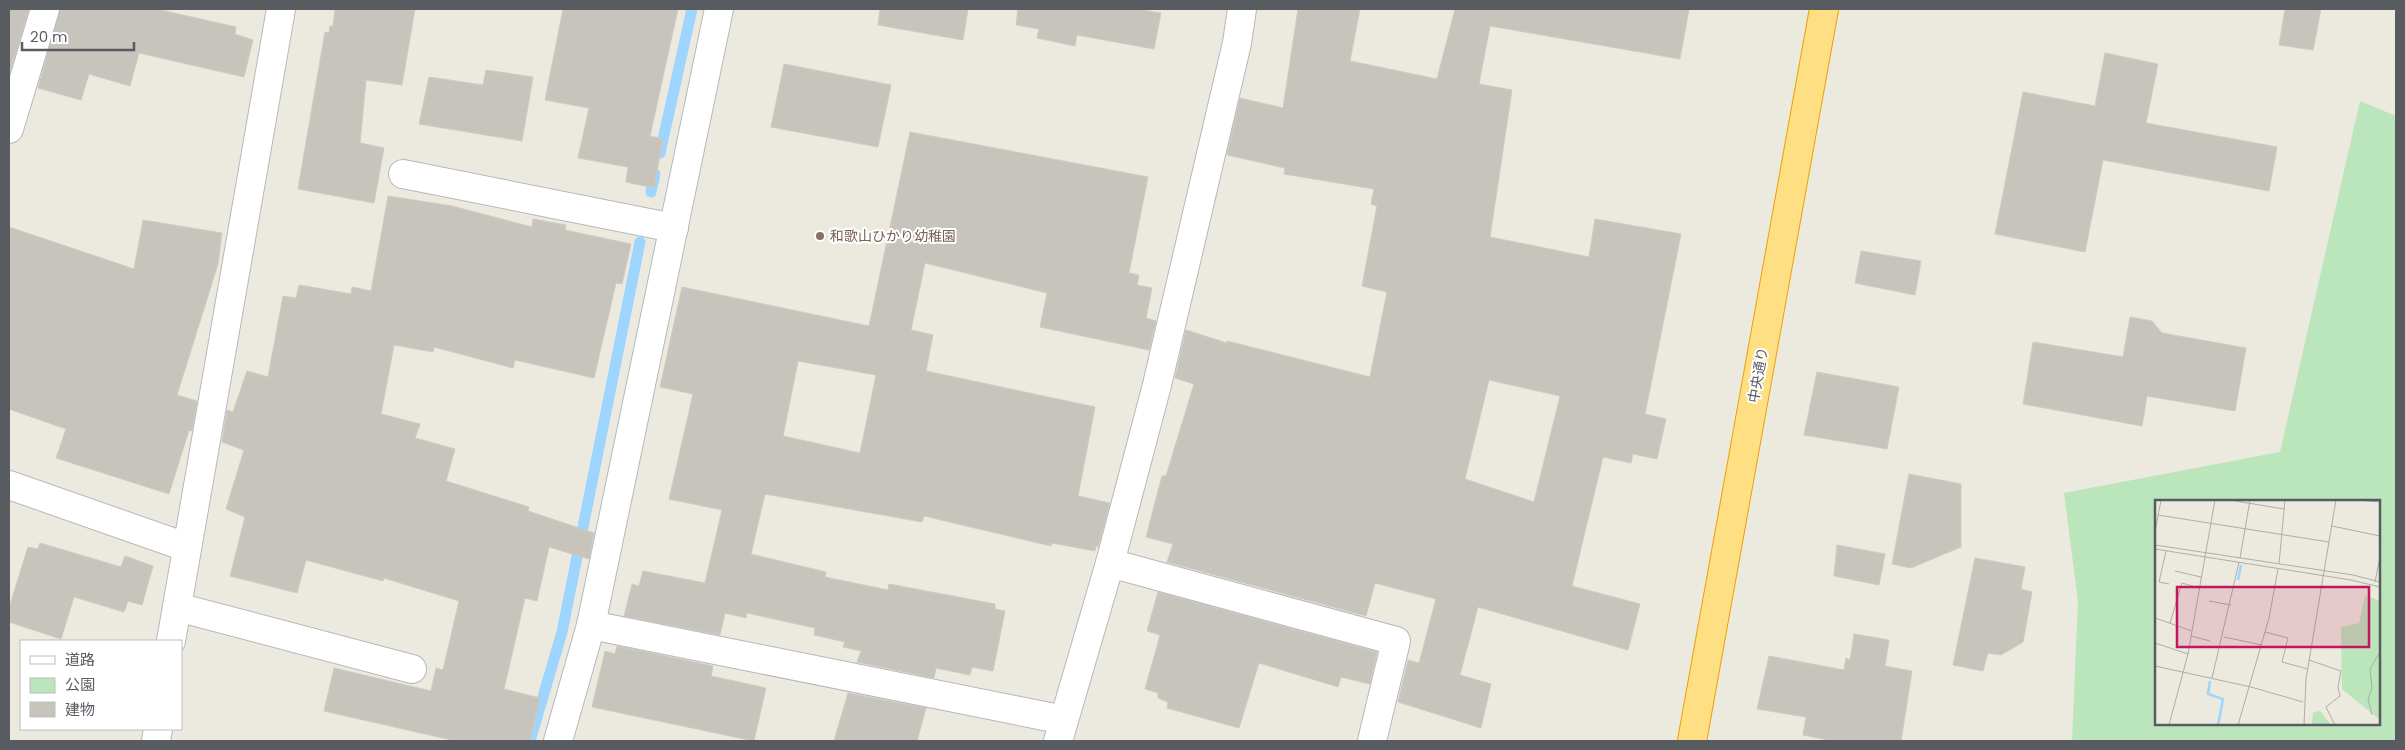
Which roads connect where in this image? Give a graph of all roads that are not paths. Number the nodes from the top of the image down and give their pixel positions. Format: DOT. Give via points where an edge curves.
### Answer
graph roads {
  1 [pos="45,9"];
  2 [pos="719,9"];
  3 [pos="1242,9"];
  4 [pos="1824,9"];
  5 [pos="277,10"];
  6 [pos="9,129"];
  7 [pos="403,174"];
  8 [pos="674,228"];
  9 [pos="9,485"];
  10 [pos="186,547"];
  11 [pos="1110,563"];
  12 [pos="177,607"];
  13 [pos="591,624"];
  14 [pos="172,640"];
  15 [pos="412,669"];
  16 [pos="1061,730"];
  17 [pos="558,741"];
  18 [pos="1372,741"];
  19 [pos="1692,741"];
  1 -- 6 [label="street"];
  2 -- 8 [label="street"];
  3 -- 11 [label="street" via="1237,43 1162,366"];
  4 -- 19 [label="highway, 中央通り"];
  5 -- 10 [label="street"];
  7 -- 8 [label="street"];
  8 -- 13 [label="street"];
  9 -- 10 [label="street"];
  10 -- 12 [label="street"];
  11 -- 16 [label="street"];
  11 -- 18 [label="street" via="1396,641"];
  12 -- 14 [label="street"];
  12 -- 15 [label="street"];
  13 -- 16 [label="street"];
  13 -- 17 [label="street"];
}
